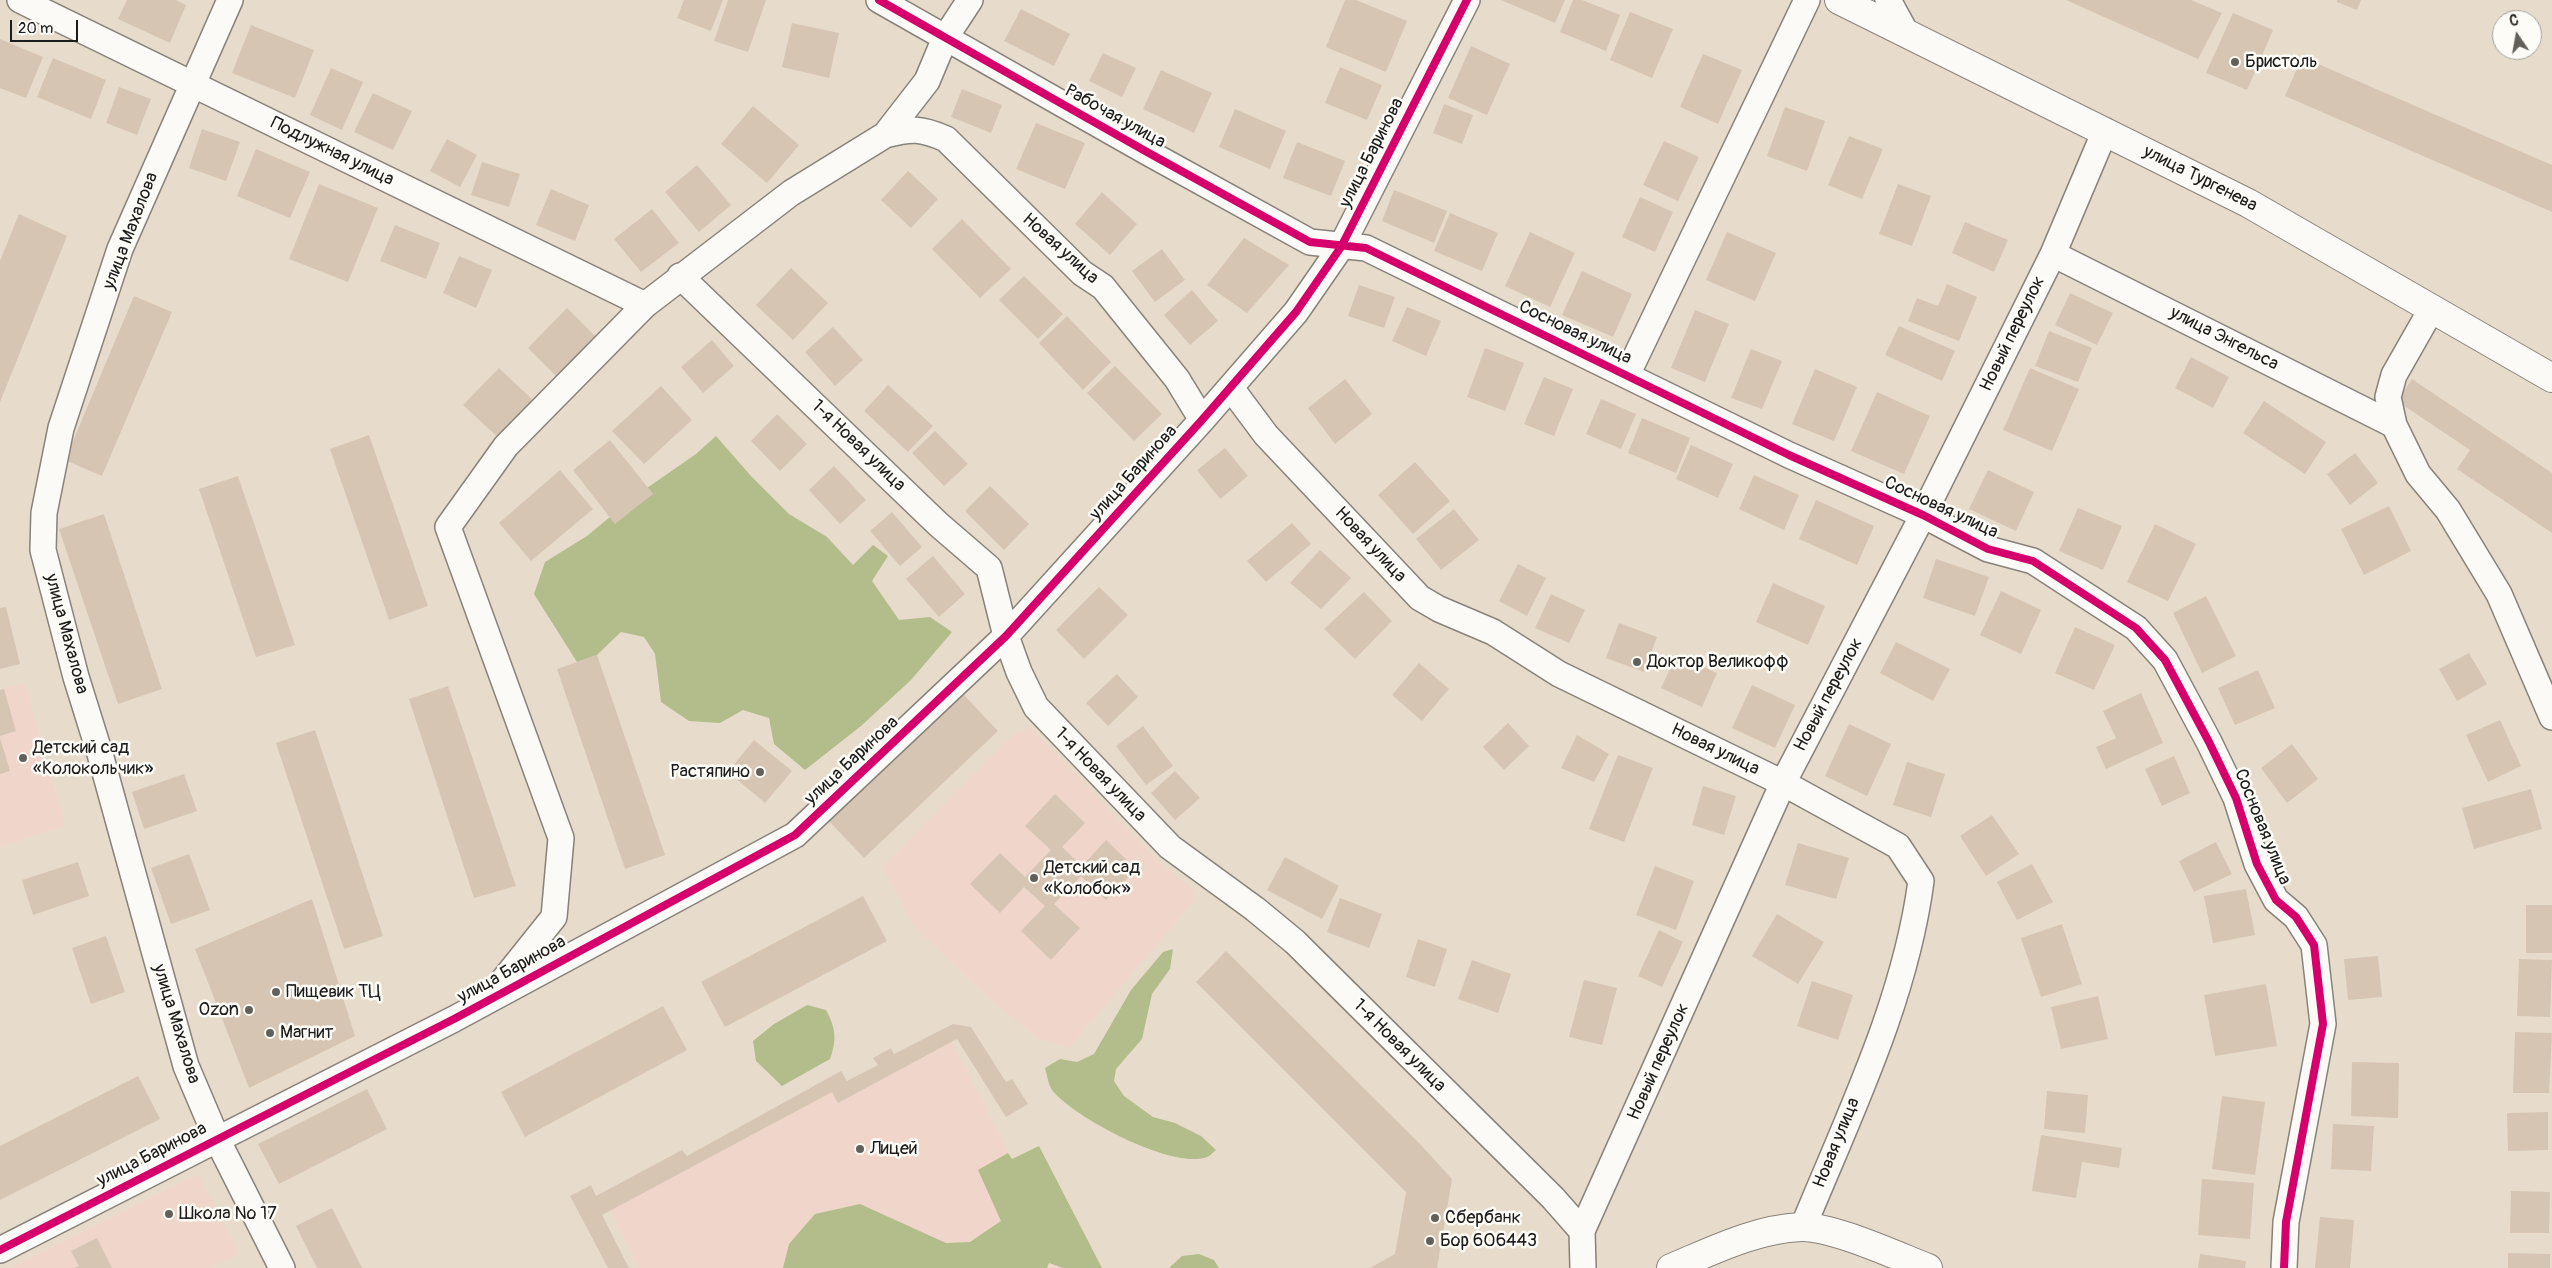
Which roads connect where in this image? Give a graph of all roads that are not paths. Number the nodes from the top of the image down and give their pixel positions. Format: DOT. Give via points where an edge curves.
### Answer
graph roads {
  1 [pos="20,0"];
  2 [pos="230,0"];
  3 [pos="879,0"];
  4 [pos="970,0"];
  5 [pos="1466,0"];
  6 [pos="1808,0"];
  7 [pos="1839,0"];
  8 [pos="1888,0"];
  9 [pos="948,33"];
  10 [pos="1906,34"];
  11 [pos="192,83"];
  12 [pos="2105,131"];
  13 [pos="884,135"];
  14 [pos="1342,247"];
  15 [pos="2053,254"];
  16 [pos="680,276"];
  17 [pos="644,305"];
  18 [pos="2431,310"];
  19 [pos="1627,375"];
  20 [pos="2552,378"];
  21 [pos="1231,388"];
  22 [pos="1202,420"];
  23 [pos="2394,425"];
  24 [pos="1923,515"];
  25 [pos="1006,636"];
  26 [pos="2552,717"];
  27 [pos="1783,783"];
  28 [pos="486,1002"];
  29 [pos="217,1139"];
  30 [pos="1803,1227"];
  31 [pos="1582,1231"];
  32 [pos="0,1250"];
  33 [pos="282,1268"];
  34 [pos="1583,1268"];
  35 [pos="1671,1268"];
  36 [pos="1928,1268"];
  37 [pos="2284,1268"];
  1 -- 11 [label="street, Подлужная улица"];
  2 -- 11 [label="street, улица Махалова"];
  3 -- 9 [label="street, Рабочая улица"];
  4 -- 9 [label="street"];
  5 -- 14 [label="street, улица Баринова"];
  6 -- 19 [label="street"];
  7 -- 10 [label="street, улица Тургенева"];
  8 -- 10 [label="street"];
  9 -- 13 [label="street" via="927,81"];
  9 -- 14 [label="street, Рабочая улица" via="1310,242"];
  10 -- 12 [label="street, улица Тургенева"];
  11 -- 17 [label="street, Подлужная улица"];
  11 -- 29 [label="street, улица Махалова" via="120,249 61,428 44,514 43,550 186,1066"];
  12 -- 15 [label="street, Новый переулок"];
  12 -- 18 [label="street, улица Тургенева" via="2248,203"];
  13 -- 16 [label="street" via="791,194"];
  13 -- 22 [label="street, Новая улица" via="908,129 925,130 946,139 1082,273 1103,288 1177,379"];
  14 -- 19 [label="street, Сосновая улица" via="1366,248"];
  14 -- 21 [label="street, улица Баринова" via="1296,312"];
  15 -- 23 [label="street, улица Энгельса"];
  15 -- 24 [label="street, Новый переулок"];
  16 -- 17 [label="street"];
  16 -- 25 [label="street, 1-я Новая улица" via="938,524 989,568"];
  17 -- 28 [label="street" via="506,446 448,527 561,838 554,917"];
  18 -- 20 [label="street, улица Тургенева"];
  18 -- 23 [label="street" via="2394,375 2388,397"];
  19 -- 24 [label="street, Сосновая улица" via="1789,455"];
  21 -- 22 [label="street, улица Баринова"];
  21 -- 27 [label="street, Новая улица" via="1266,435 1420,598 1493,632 1559,674"];
  22 -- 25 [label="street, улица Баринова"];
  23 -- 26 [label="street" via="2418,474 2448,510 2499,594"];
  24 -- 27 [label="street, Новый переулок"];
  24 -- 37 [label="street, Сосновая улица" via="1988,549 2033,561 2136,628 2164,660 2209,742 2236,798 2257,864 2276,900 2296,917 2314,945 2323,1024 2286,1222"];
  25 -- 28 [label="street, улица Баринова" via="795,835"];
  25 -- 31 [label="street, 1-я Новая улица" via="1036,707 1170,847 1295,942"];
  27 -- 30 [label="street, Новая улица" via="1898,846 1921,881 1917,912 1886,1024"];
  27 -- 31 [label="street, Новый переулок"];
  28 -- 29 [label="street, улица Баринова"];
  29 -- 32 [label="street, улица Баринова"];
  29 -- 33 [label="street, улица Махалова"];
  30 -- 35 [label="street" via="1770,1231"];
  30 -- 36 [label="street" via="1866,1244"];
  31 -- 34 [label="street, Новый переулок"];
}
